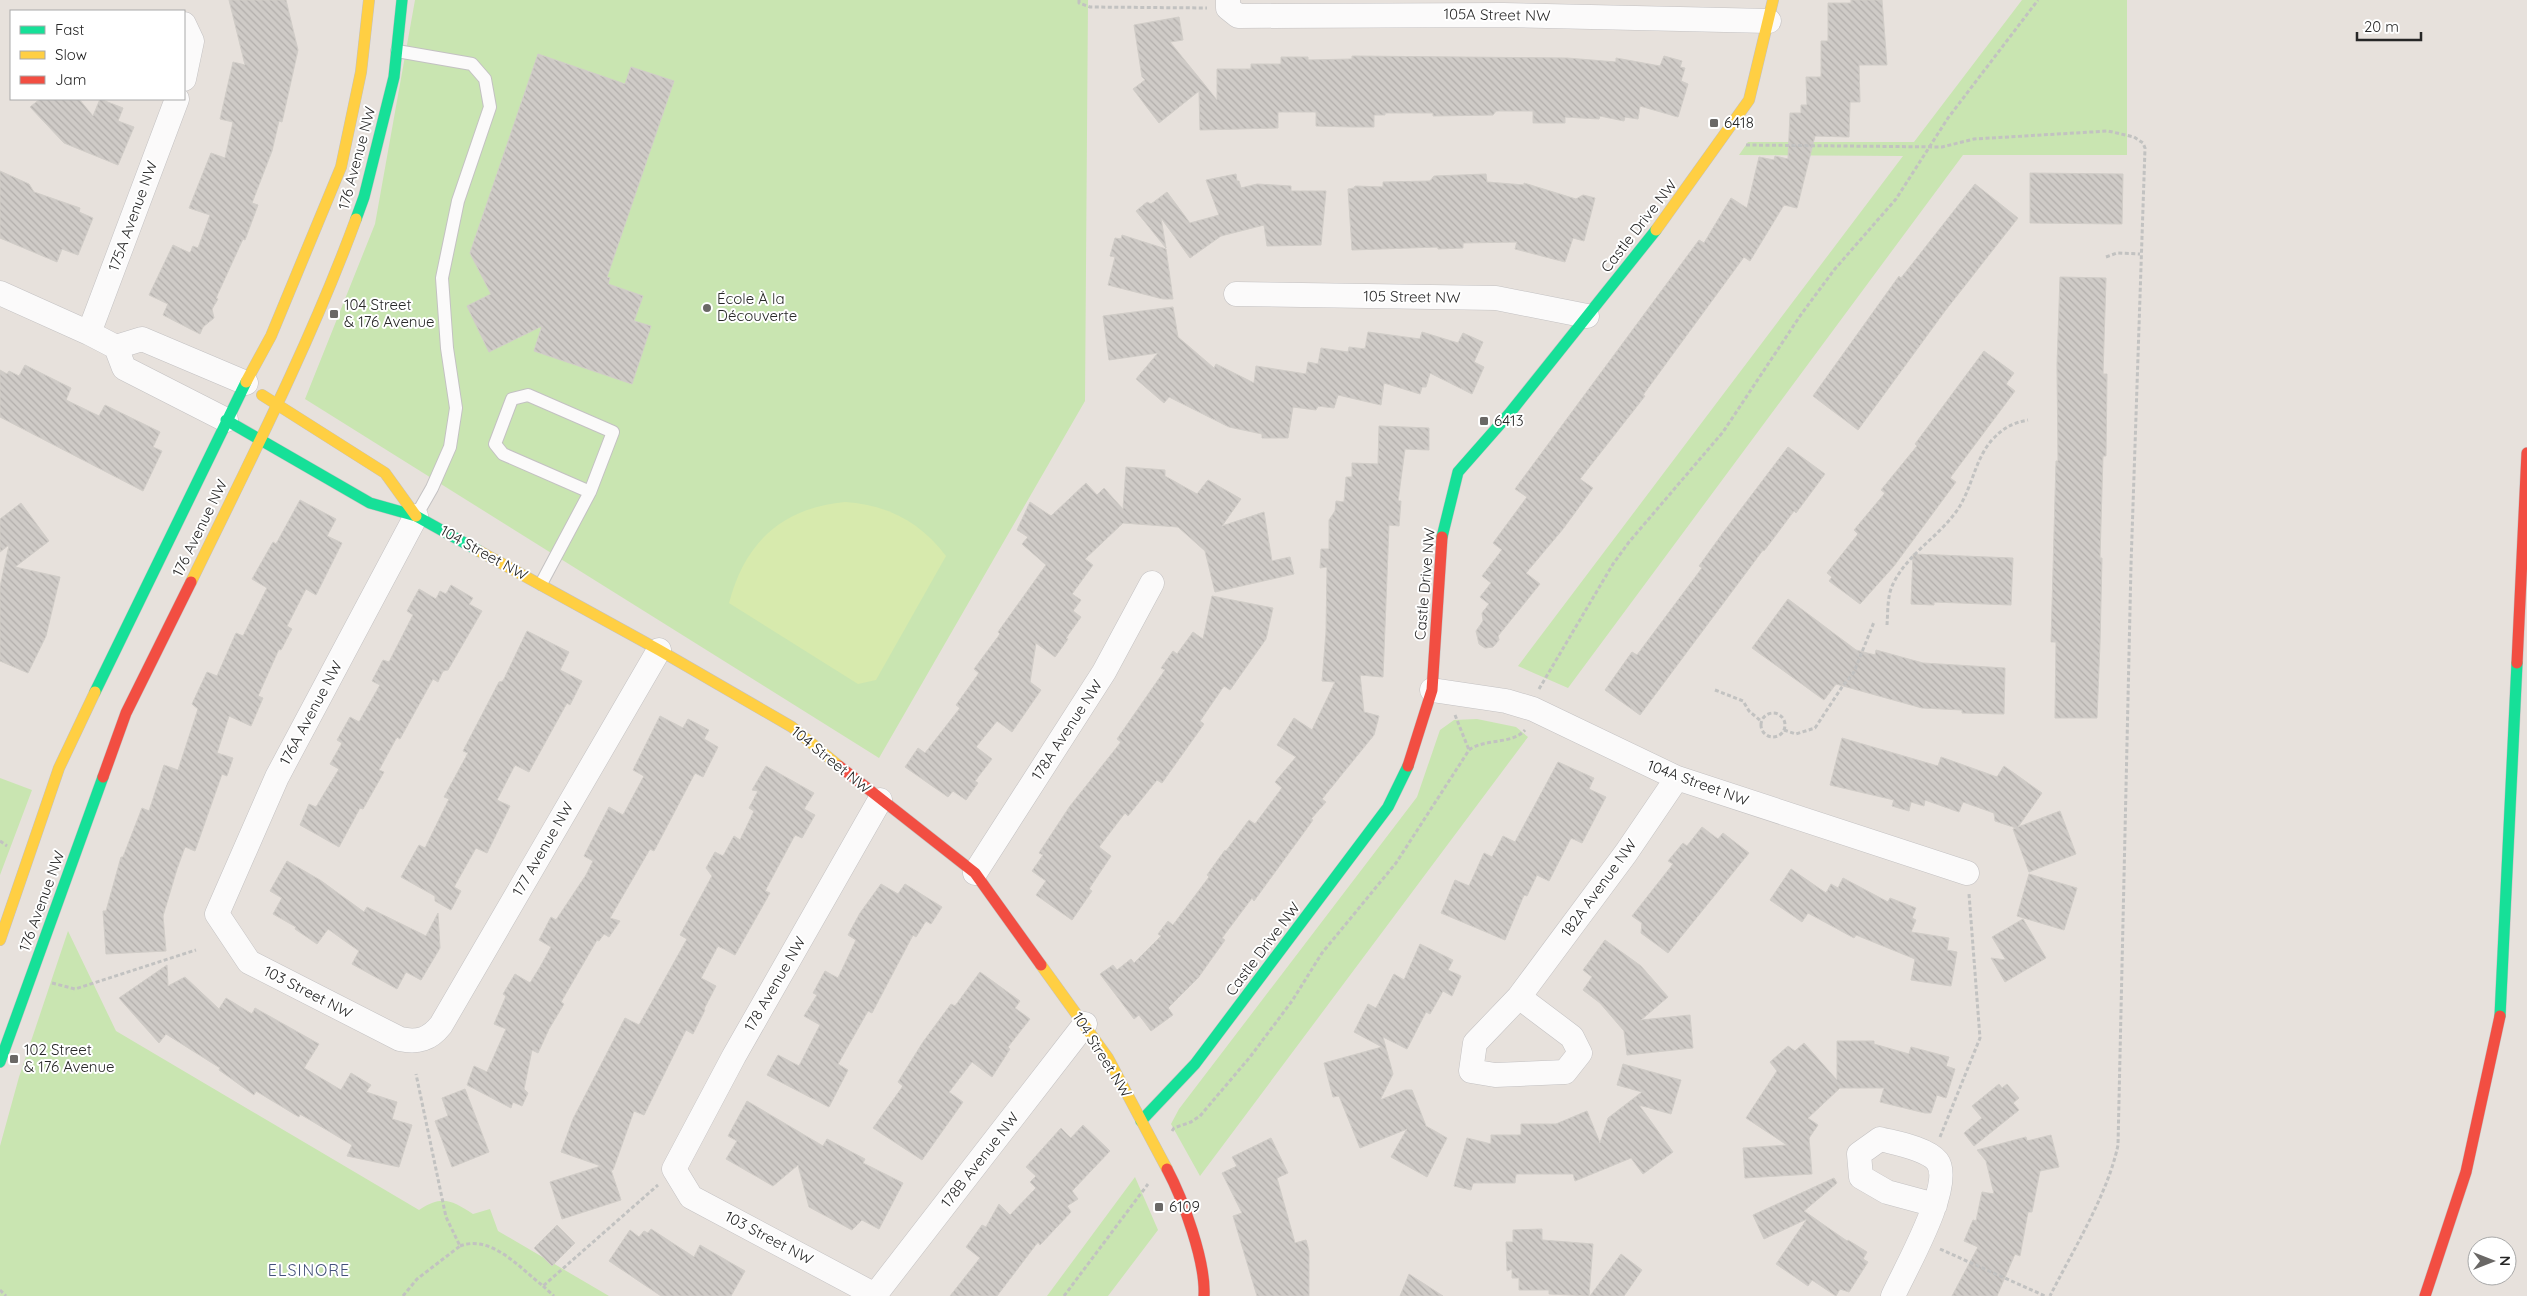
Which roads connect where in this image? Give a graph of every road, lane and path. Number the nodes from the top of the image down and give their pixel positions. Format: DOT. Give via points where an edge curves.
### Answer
graph roads {
  1 [pos="370,0"];
  2 [pos="402,0"];
  3 [pos="1079,0"];
  4 [pos="2038,0"];
  5 [pos="1228,4"];
  6 [pos="1504,7"];
  7 [pos="1771,11"];
  8 [pos="185,26"];
  9 [pos="397,51"];
  10 [pos="185,69"];
  11 [pos="177,100"];
  12 [pos="1718,145"];
  13 [pos="1930,146"];
  14 [pos="2140,254"];
  15 [pos="2106,257"];
  16 [pos="0,293"];
  17 [pos="1236,294"];
  18 [pos="1587,316"];
  19 [pos="90,333"];
  20 [pos="116,347"];
  21 [pos="246,383"];
  22 [pos="277,405"];
  23 [pos="226,420"];
  24 [pos="2028,420"];
  25 [pos="260,441"];
  26 [pos="2527,453"];
  27 [pos="590,492"];
  28 [pos="416,516"];
  29 [pos="1152,583"];
  30 [pos="541,584"];
  31 [pos="1874,622"];
  32 [pos="1887,625"];
  33 [pos="659,650"];
  34 [pos="1432,690"];
  35 [pos="1715,690"];
  36 [pos="1533,709"];
  37 [pos="1762,722"];
  38 [pos="1784,730"];
  39 [pos="1677,778"];
  40 [pos="880,800"];
  41 [pos="0,841"];
  42 [pos="8,846"];
  43 [pos="975,873"];
  44 [pos="1967,874"];
  45 [pos="217,914"];
  46 [pos="0,940"];
  47 [pos="196,950"];
  48 [pos="47,982"];
  49 [pos="1519,997"];
  50 [pos="1085,1024"];
  51 [pos="419,1041"];
  52 [pos="0,1062"];
  53 [pos="416,1074"];
  54 [pos="1141,1121"];
  55 [pos="1159,1155"];
  56 [pos="1932,1158"];
  57 [pos="674,1169"];
  58 [pos="1935,1206"];
  59 [pos="1920,1239"];
  60 [pos="460,1246"];
  61 [pos="543,1286"];
  62 [pos="0,1290"];
  63 [pos="875,1295"];
  64 [pos="6,1296"];
  65 [pos="403,1296"];
  66 [pos="554,1296"];
  67 [pos="1064,1296"];
  68 [pos="1204,1296"];
  69 [pos="1893,1296"];
  70 [pos="2045,1296"];
  71 [pos="2050,1296"];
  72 [pos="2425,1296"];
  1 -- 21 [label="main road, 176 Avenue NW" via="341,167 271,336"];
  2 -- 9 [label="main road, 176 Avenue NW"];
  3 -- 5 [label="path" via="1079,4 1090,7"];
  4 -- 13 [label="path"];
  5 -- 6 [label="street, 105A Street NW" via="1238,16"];
  6 -- 7 [label="street, 105A Street NW"];
  7 -- 12 [label="main road, Castle Drive NW" via="1749,100"];
  8 -- 10 [label="street" via="192,41"];
  9 -- 22 [label="main road, 176 Avenue NW" via="394,77 364,197 334,278"];
  9 -- 28 [label="lane" via="472,64 485,79 490,107 458,201 442,278 447,348 456,408 450,447"];
  11 -- 19 [label="street, 175A Avenue NW"];
  12 -- 13 [label="path"];
  12 -- 18 [label="main road, Castle Drive NW" via="1671,211"];
  13 -- 14 [label="path" via="1942,147 1994,137 2124,133 2143,143 2145,156"];
  13 -- 36 [label="path" via="1896,199 1834,270 1800,316 1724,432 1613,564 1542,682"];
  14 -- 15 [label="path" via="2116,253"];
  14 -- 71 [label="path" via="2118,1145 2115,1162"];
  16 -- 19 [label="street"];
  17 -- 18 [label="street, 105 Street NW" via="1496,298"];
  18 -- 34 [label="main road, Castle Drive NW" via="1510,414 1458,472 1442,538"];
  19 -- 20 [label="street"];
  20 -- 21 [label="street, 104 Street NW" via="142,339"];
  20 -- 23 [label="street, 104 Street NW" via="124,368"];
  21 -- 22 [label="main road, 104 Street NW"];
  21 -- 23 [label="main road, 176 Avenue NW"];
  22 -- 25 [label="main road, 176 Avenue NW"];
  22 -- 28 [label="main road, 104 Street NW" via="385,473"];
  23 -- 25 [label="main road, 104 Street NW"];
  23 -- 46 [label="main road, 176 Avenue NW" via="59,768"];
  24 -- 32 [label="path" via="2012,423 1990,442 1960,506 1944,527 1904,565 1891,586"];
  25 -- 28 [label="main road, 104 Street NW" via="370,503"];
  25 -- 52 [label="main road, 176 Avenue NW" via="126,713"];
  26 -- 72 [label="main road" via="2500,1014 2466,1172"];
  27 -- 27 [label="lane" via="613,432 528,395 512,399 495,444 503,454"];
  27 -- 30 [label="lane"];
  28 -- 30 [label="main road, 104 Street NW"];
  28 -- 45 [label="street, 176A Avenue NW" via="277,777"];
  29 -- 43 [label="street, 178A Avenue NW" via="1104,672"];
  30 -- 33 [label="main road, 104 Street NW"];
  31 -- 38 [label="path" via="1854,672 1816,728 1796,734"];
  33 -- 40 [label="main road, 104 Street NW" via="792,727"];
  33 -- 51 [label="street, 177 Avenue NW" via="441,1025 433,1035"];
  34 -- 36 [label="street, 104A Street NW"];
  34 -- 54 [label="main road, Castle Drive NW" via="1413,755 1388,807 1195,1064"];
  35 -- 37 [label="path" via="1743,701"];
  36 -- 39 [label="street, 104A Street NW"];
  36 -- 55 [label="path" via="1521,734 1477,744 1469,750 1396,863 1322,953 1292,1001 1250,1057 1200,1116 1174,1128"];
  37 -- 38 [label="path" via="1762,730 1768,736 1775,737"];
  37 -- 38 [label="path" via="1766,716 1777,714 1783,719"];
  39 -- 44 [label="street, 104A Street NW"];
  39 -- 49 [label="street, 182A Avenue NW" via="1626,853"];
  40 -- 43 [label="main road, 104 Street NW"];
  40 -- 57 [label="street, 178 Avenue NW" via="734,1056"];
  41 -- 42 [label="path"];
  43 -- 50 [label="main road, 104 Street NW"];
  44 -- 56 [label="path" via="1980,1038"];
  45 -- 51 [label="street, 103 Street NW" via="249,962 388,1034"];
  47 -- 48 [label="path" via="75,989"];
  50 -- 54 [label="main road, 104 Street NW" via="1108,1058"];
  50 -- 63 [label="street, 178B Avenue NW"];
  53 -- 60 [label="path" via="446,1217"];
  54 -- 55 [label="main road, 104 Street NW"];
  55 -- 67 [label="path" via="1150,1182"];
  55 -- 68 [label="main road, 104 Street NW" via="1179,1192 1204,1280"];
  56 -- 58 [label="street" via="1942,1173"];
  56 -- 58 [label="street" via="1912,1147 1880,1139 1859,1154 1861,1177 1887,1192"];
  57 -- 61 [label="path"];
  57 -- 63 [label="street, 103 Street NW" via="691,1197"];
  58 -- 59 [label="street"];
  59 -- 69 [label="street"];
  59 -- 70 [label="path"];
  60 -- 61 [label="path" via="476,1242 487,1245"];
  60 -- 65 [label="path" via="417,1279"];
  61 -- 66 [label="path"];
  62 -- 64 [label="path"];
}
